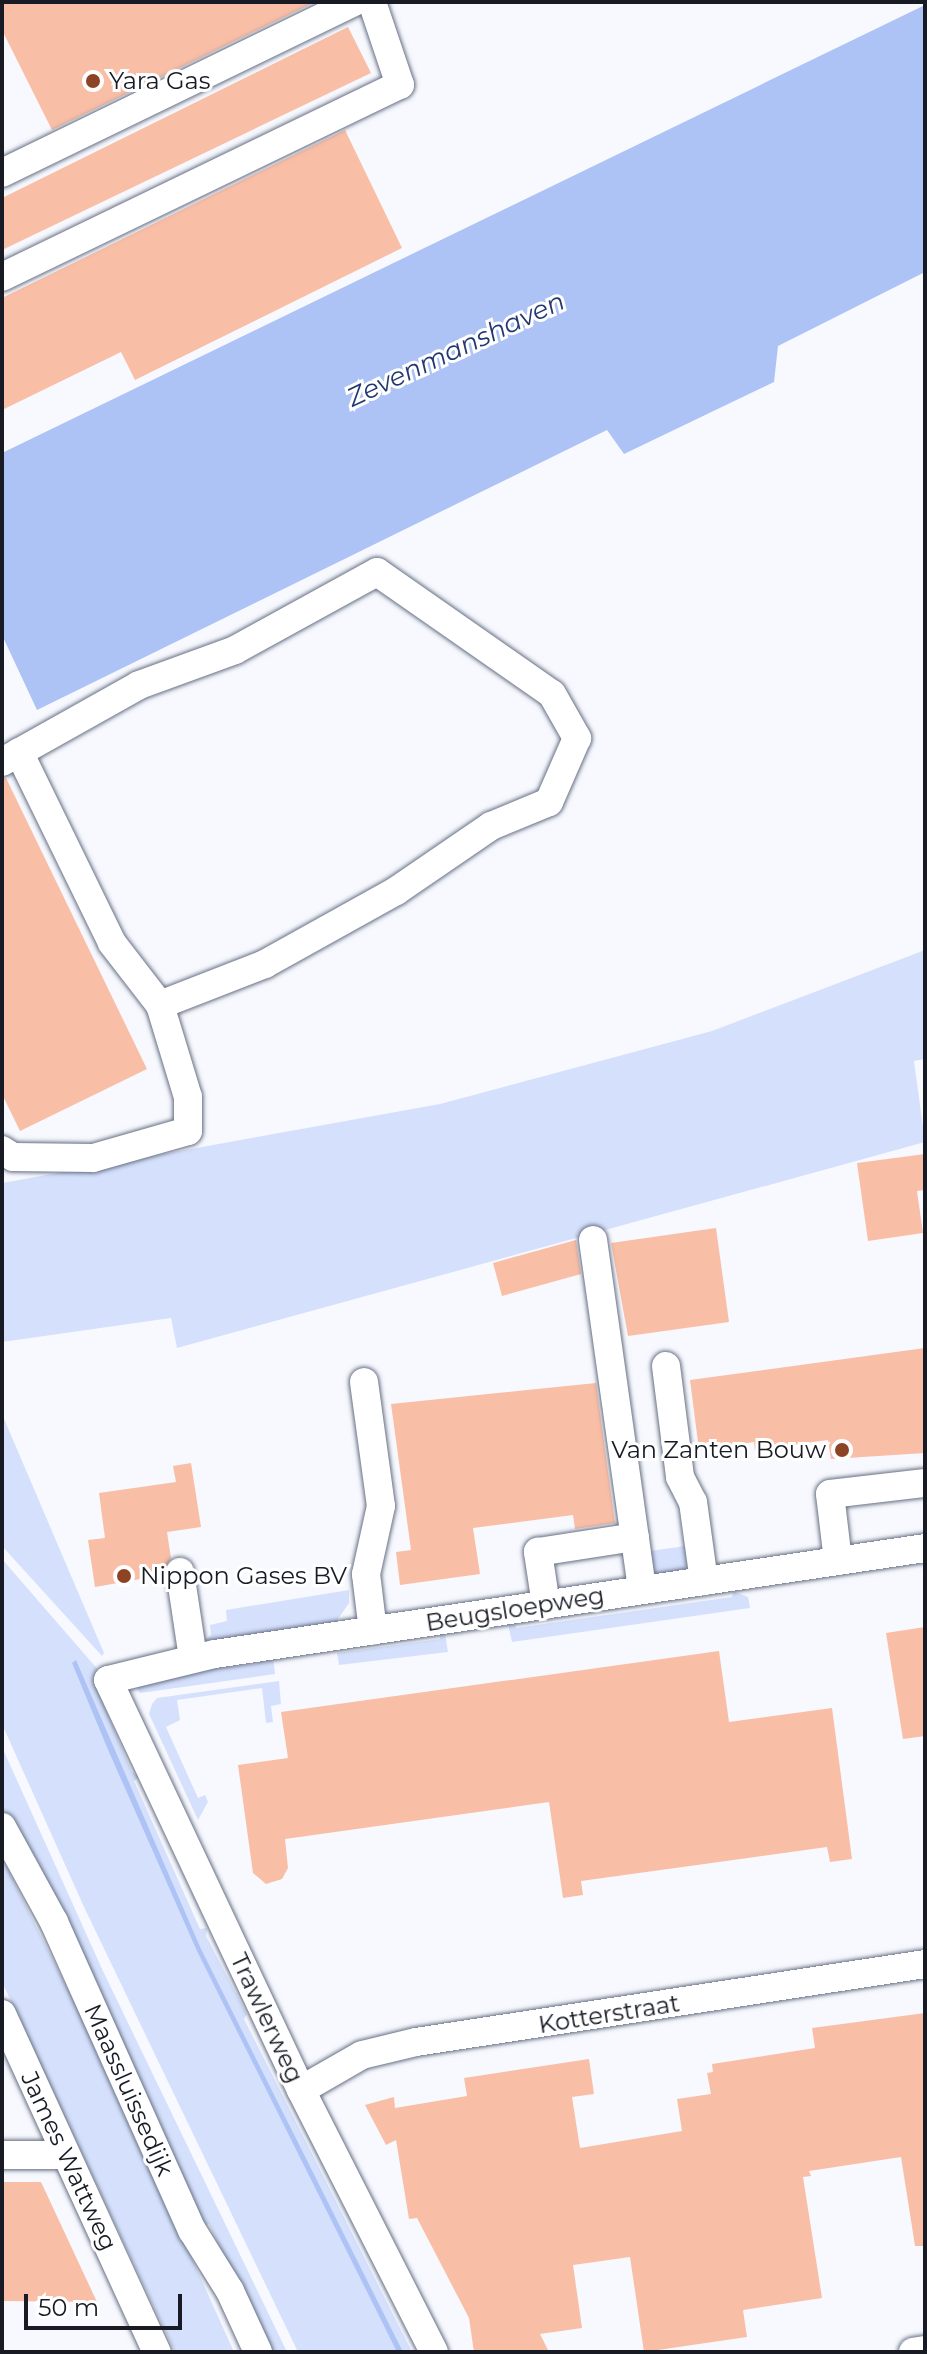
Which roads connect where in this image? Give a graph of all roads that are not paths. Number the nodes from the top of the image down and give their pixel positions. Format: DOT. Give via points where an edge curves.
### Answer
graph roads {
  1 [pos="354,2"];
  2 [pos="372,2"];
  3 [pos="2,173"];
  4 [pos="2,277"];
  5 [pos="10,757"];
  6 [pos="160,1005"];
  7 [pos="2,1150"];
  8 [pos="593,1240"];
  9 [pos="666,1366"];
  10 [pos="364,1382"];
  11 [pos="925,1483"];
  12 [pos="635,1537"];
  13 [pos="925,1548"];
  14 [pos="838,1561"];
  15 [pos="180,1572"];
  16 [pos="704,1581"];
  17 [pos="642,1590"];
  18 [pos="546,1605"];
  19 [pos="373,1631"];
  20 [pos="193,1658"];
  21 [pos="108,1680"];
  22 [pos="2,1827"];
  23 [pos="925,1964"];
  24 [pos="2,2014"];
  25 [pos="301,2090"];
  26 [pos="2,2155"];
  27 [pos="65,2155"];
  28 [pos="925,2350"];
  29 [pos="157,2352"];
  30 [pos="258,2352"];
  31 [pos="434,2352"];
  32 [pos="913,2352"];
  1 -- 3 [label="street"];
  2 -- 4 [label="street" via="400,85"];
  5 -- 6 [label="street" via="112,943"];
  5 -- 6 [label="street" via="139,685 235,650 377,572 552,694 577,738 549,802 491,826 396,891 265,964"];
  6 -- 7 [label="street" via="188,1097 188,1131 93,1158 13,1157"];
  8 -- 12 [label="street"];
  9 -- 16 [label="street" via="680,1477 693,1502"];
  10 -- 19 [label="street" via="381,1506 366,1574"];
  11 -- 14 [label="street" via="830,1494"];
  12 -- 17 [label="street"];
  12 -- 18 [label="street" via="538,1552"];
  13 -- 14 [label="street, Beugsloepweg"];
  14 -- 16 [label="street, Beugsloepweg"];
  15 -- 20 [label="street"];
  16 -- 17 [label="street, Beugsloepweg"];
  17 -- 18 [label="street, Beugsloepweg"];
  18 -- 19 [label="street, Beugsloepweg"];
  19 -- 20 [label="street, Beugsloepweg"];
  20 -- 21 [label="street, Beugsloepweg"];
  21 -- 25 [label="street, Trawlerweg"];
  22 -- 30 [label="street, Maassluissedijk" via="54,1922 192,2230 230,2291"];
  23 -- 25 [label="street, Kotterstraat" via="416,2042 362,2055"];
  24 -- 27 [label="street, James Wattweg"];
  25 -- 31 [label="street, Trawlerweg"];
  26 -- 27 [label="street"];
  27 -- 29 [label="street, James Wattweg"];
  28 -- 32 [label="street"];
}
